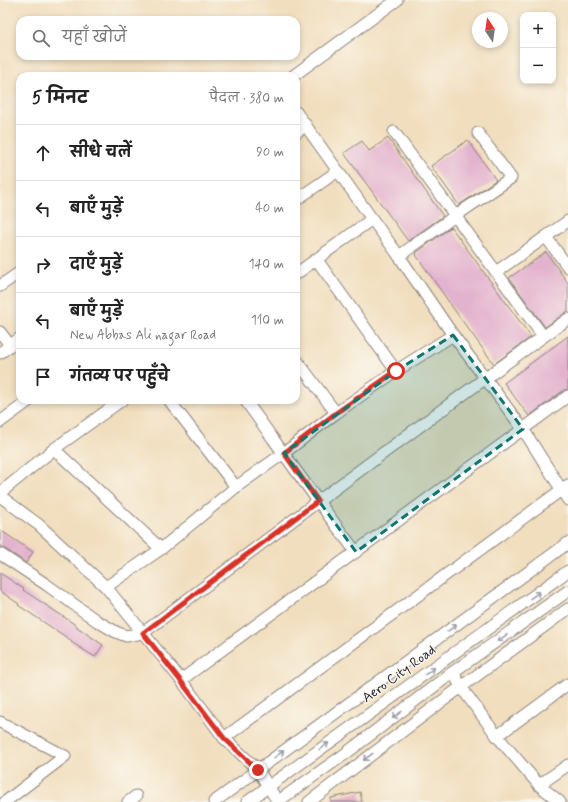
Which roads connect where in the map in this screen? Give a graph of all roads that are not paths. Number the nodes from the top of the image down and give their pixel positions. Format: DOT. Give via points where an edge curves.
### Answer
graph roads {
  1 [pos="397,0"];
  2 [pos="298,72"];
  3 [pos="300,118"];
  4 [pos="306,126"];
  5 [pos="300,130"];
  6 [pos="394,132"];
  7 [pos="478,133"];
  8 [pos="338,171"];
  9 [pos="300,197"];
  10 [pos="455,216"];
  11 [pos="372,219"];
  12 [pos="568,221"];
  13 [pos="546,237"];
  14 [pos="400,256"];
  15 [pos="317,260"];
  16 [pos="568,267"];
  17 [pos="300,271"];
  18 [pos="496,272"];
  19 [pos="16,275"];
  20 [pos="0,286"];
  21 [pos="568,319"];
  22 [pos="0,332"];
  23 [pos="453,335"];
  24 [pos="544,336"];
  25 [pos="16,341"];
  26 [pos="10,345"];
  27 [pos="0,353"];
  28 [pos="300,364"];
  29 [pos="396,371"];
  30 [pos="485,378"];
  31 [pos="568,396"];
  32 [pos="23,404"];
  33 [pos="116,404"];
  34 [pos="172,404"];
  35 [pos="248,404"];
  36 [pos="336,413"];
  37 [pos="2,417"];
  38 [pos="523,429"];
  39 [pos="54,449"];
  40 [pos="284,453"];
  41 [pos="236,487"];
  42 [pos="565,487"];
  43 [pos="0,494"];
  44 [pos="568,500"];
  45 [pos="318,501"];
  46 [pos="568,543"];
  47 [pos="161,549"];
  48 [pos="356,552"];
  49 [pos="0,554"];
  50 [pos="568,571"];
  51 [pos="106,587"];
  52 [pos="568,591"];
  53 [pos="568,609"];
  54 [pos="143,633"];
  55 [pos="453,672"];
  56 [pos="180,680"];
  57 [pos="568,684"];
  58 [pos="461,687"];
  59 [pos="0,722"];
  60 [pos="497,736"];
  61 [pos="224,738"];
  62 [pos="568,766"];
  63 [pos="258,770"];
  64 [pos="539,785"];
  65 [pos="269,786"];
  66 [pos="5,802"];
  67 [pos="214,802"];
  68 [pos="247,802"];
  69 [pos="278,802"];
  70 [pos="309,802"];
  71 [pos="560,802"];
  1 -- 2 [label="street"];
  3 -- 4 [label="street"];
  4 -- 5 [label="street"];
  4 -- 8 [label="street"];
  6 -- 10 [label="street"];
  7 -- 10 [label="street" via="511,178"];
  8 -- 9 [label="street"];
  8 -- 11 [label="street"];
  10 -- 14 [label="street"];
  10 -- 18 [label="street"];
  11 -- 14 [label="street"];
  11 -- 15 [label="street"];
  12 -- 13 [label="street"];
  13 -- 16 [label="street"];
  13 -- 18 [label="street"];
  14 -- 23 [label="street"];
  15 -- 17 [label="street"];
  15 -- 29 [label="street"];
  18 -- 24 [label="street"];
  19 -- 20 [label="street"];
  21 -- 24 [label="street"];
  22 -- 26 [label="street"];
  23 -- 29 [label="street"];
  23 -- 30 [label="street"];
  24 -- 30 [label="street"];
  25 -- 26 [label="street"];
  26 -- 27 [label="street"];
  28 -- 36 [label="street"];
  29 -- 36 [label="street"];
  30 -- 38 [label="street"];
  30 -- 45 [label="street"];
  31 -- 38 [label="street"];
  32 -- 37 [label="street"];
  33 -- 39 [label="street"];
  34 -- 41 [label="street"];
  35 -- 40 [label="street"];
  36 -- 40 [label="street"];
  38 -- 42 [label="street"];
  38 -- 48 [label="street"];
  39 -- 43 [label="street"];
  39 -- 47 [label="street"];
  40 -- 41 [label="street"];
  40 -- 45 [label="street"];
  41 -- 47 [label="street"];
  42 -- 44 [label="street"];
  42 -- 61 [label="street"];
  43 -- 51 [label="street" via="39,525"];
  45 -- 48 [label="street"];
  45 -- 54 [label="street"];
  63 -- 46 [label="street, one-way"];
  47 -- 51 [label="street"];
  48 -- 56 [label="street"];
  49 -- 54 [label="street" via="116,632 126,636"];
  65 -- 50 [label="street, Aero City Road, one-way"];
  51 -- 54 [label="street"];
  52 -- 55 [label="street, one-way"];
  53 -- 58 [label="street"];
  54 -- 56 [label="street"];
  55 -- 58 [label="street"];
  55 -- 69 [label="street, one-way"];
  56 -- 61 [label="street"];
  57 -- 60 [label="street"];
  58 -- 60 [label="street"];
  58 -- 70 [label="street, one-way"];
  59 -- 66 [label="street" via="65,756"];
  60 -- 64 [label="street"];
  61 -- 63 [label="street"];
  62 -- 64 [label="street"];
  63 -- 65 [label="street"];
  63 -- 67 [label="street"];
  64 -- 71 [label="street"];
  65 -- 68 [label="street, Aero City Road"];
  65 -- 69 [label="street"];
}
